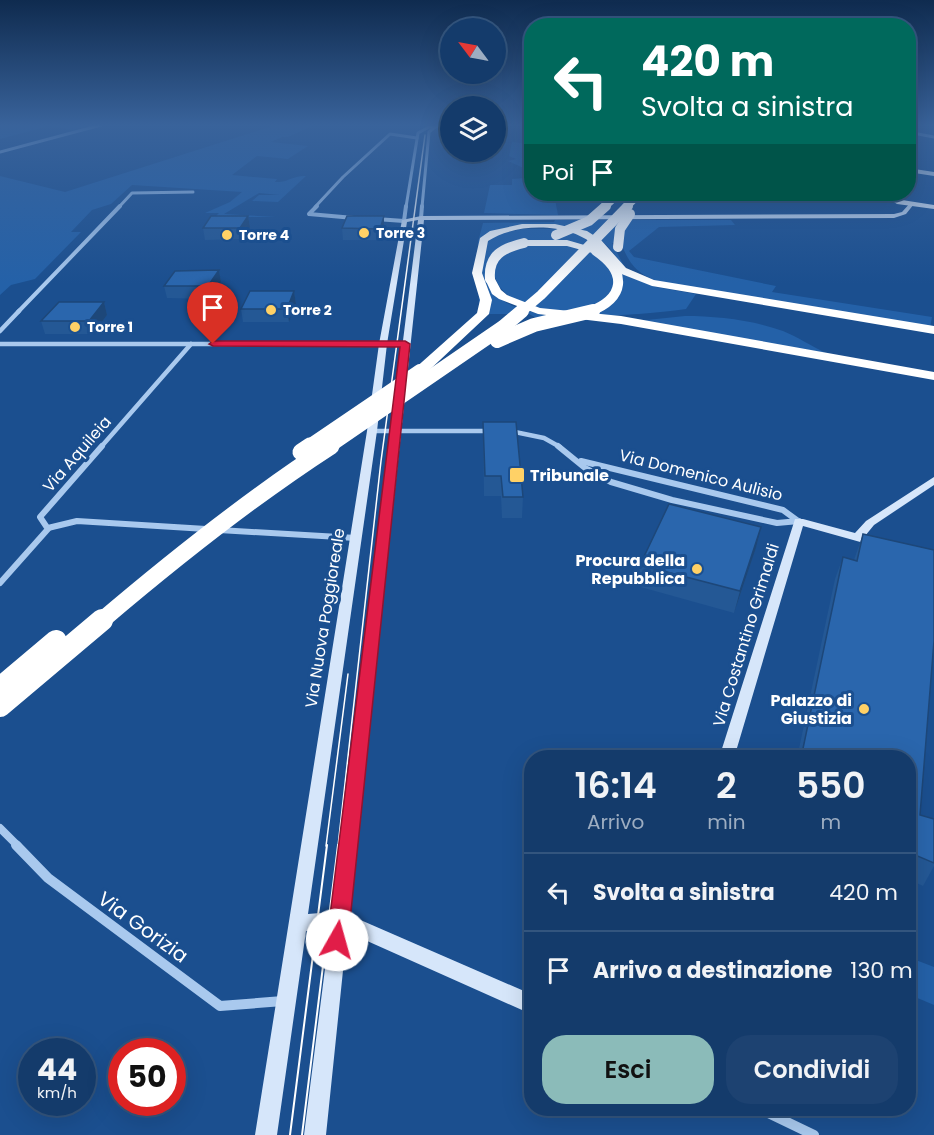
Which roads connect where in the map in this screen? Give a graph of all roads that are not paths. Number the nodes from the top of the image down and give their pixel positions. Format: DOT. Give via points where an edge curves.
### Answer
graph roads {
  1 [pos="342,178"];
  2 [pos="411,178"];
  3 [pos="425,178"];
  4 [pos="193,192"];
  5 [pos="610,201"];
  6 [pos="621,201"];
  7 [pos="632,201"];
  8 [pos="640,201"];
  9 [pos="893,201"];
  10 [pos="902,201"];
  11 [pos="908,201"];
  12 [pos="911,204"];
  13 [pos="934,207"];
  14 [pos="906,212"];
  15 [pos="356,218"];
  16 [pos="421,218"];
  17 [pos="367,219"];
  18 [pos="404,221"];
  19 [pos="524,243"];
  20 [pos="645,280"];
  21 [pos="934,330"];
  22 [pos="0,331"];
  23 [pos="0,344"];
  24 [pos="191,344"];
  25 [pos="383,344"];
  26 [pos="405,344"];
  27 [pos="426,375"];
  28 [pos="934,376"];
  29 [pos="372,431"];
  30 [pos="396,431"];
  31 [pos="495,431"];
  32 [pos="505,431"];
  33 [pos="579,460"];
  34 [pos="934,480"];
  35 [pos="799,521"];
  36 [pos="48,528"];
  37 [pos="857,537"];
  38 [pos="357,538"];
  39 [pos="890,547"];
  40 [pos="0,583"];
  41 [pos="0,688"];
  42 [pos="0,706"];
  43 [pos="728,750"];
  44 [pos="0,828"];
  45 [pos="340,920"];
  46 [pos="298,923"];
  47 [pos="286,1001"];
  48 [pos="524,1001"];
  49 [pos="775,1116"];
  50 [pos="266,1135"];
  51 [pos="315,1135"];
  52 [pos="814,1135"];
  1 -- 15 [label="street" via="309,214"];
  2 -- 18 [label="street, Via Nuova Poggioreale"];
  3 -- 16 [label="street"];
  4 -- 22 [label="street" via="132,193"];
  5 -- 19 [label="highway, bridge" via="580,226"];
  6 -- 27 [label="highway" via="526,294"];
  7 -- 27 [label="highway, bridge" via="542,295 503,327"];
  8 -- 20 [label="highway, bridge" via="620,226 616,238 631,272"];
  9 -- 14 [label="main road"];
  10 -- 12 [label="main road"];
  11 -- 12 [label="main road"];
  12 -- 13 [label="main road"];
  12 -- 14 [label="main road"];
  14 -- 16 [label="main road" via="894,216"];
  16 -- 18 [label="main road"];
  16 -- 26 [label="main road"];
  17 -- 18 [label="street"];
  18 -- 25 [label="main road, Via Nuova Poggioreale"];
  19 -- 27 [label="highway, bridge" via="567,243 596,251 616,272 617,294 609,303 593,310 511,334"];
  19 -- 28 [label="highway, bridge" via="494,255 489,268 496,292 521,306"];
  20 -- 21 [label="highway"];
  20 -- 27 [label="highway" via="619,268 596,240 578,231 546,226 496,232 483,240 477,273 485,310 450,342"];
  23 -- 24 [label="street"];
  24 -- 25 [label="street"];
  24 -- 36 [label="street, Via Aquileia" via="42,515"];
  25 -- 26 [label="street"];
  25 -- 29 [label="main road, Via Nuova Poggioreale"];
  26 -- 30 [label="main road"];
  27 -- 41 [label="highway, bridge" via="254,486"];
  27 -- 42 [label="highway, bridge" via="268,487 161,570"];
  29 -- 30 [label="street"];
  29 -- 38 [label="main road, Via Nuova Poggioreale"];
  30 -- 31 [label="street"];
  30 -- 45 [label="main road"];
  32 -- 33 [label="street, Via Domenico Aulisio" via="549,439"];
  33 -- 35 [label="street, Via Domenico Aulisio" via="783,510"];
  33 -- 35 [label="street, Via Domenico Aulisio" via="601,477 628,487 777,523"];
  34 -- 37 [label="main road" via="870,523"];
  35 -- 37 [label="main road"];
  35 -- 43 [label="main road, Via Costantino Grimaldi"];
  36 -- 38 [label="street" via="77,521"];
  36 -- 40 [label="street"];
  37 -- 39 [label="main road"];
  38 -- 46 [label="main road, Via Nuova Poggioreale"];
  44 -- 47 [label="street, Via Gorizia" via="48,878 220,1006"];
  45 -- 46 [label="main road"];
  45 -- 48 [label="main road"];
  45 -- 51 [label="main road"];
  46 -- 47 [label="main road, Via Nuova Poggioreale"];
  47 -- 50 [label="main road, Via Nuova Poggioreale"];
  49 -- 52 [label="street"];
}
